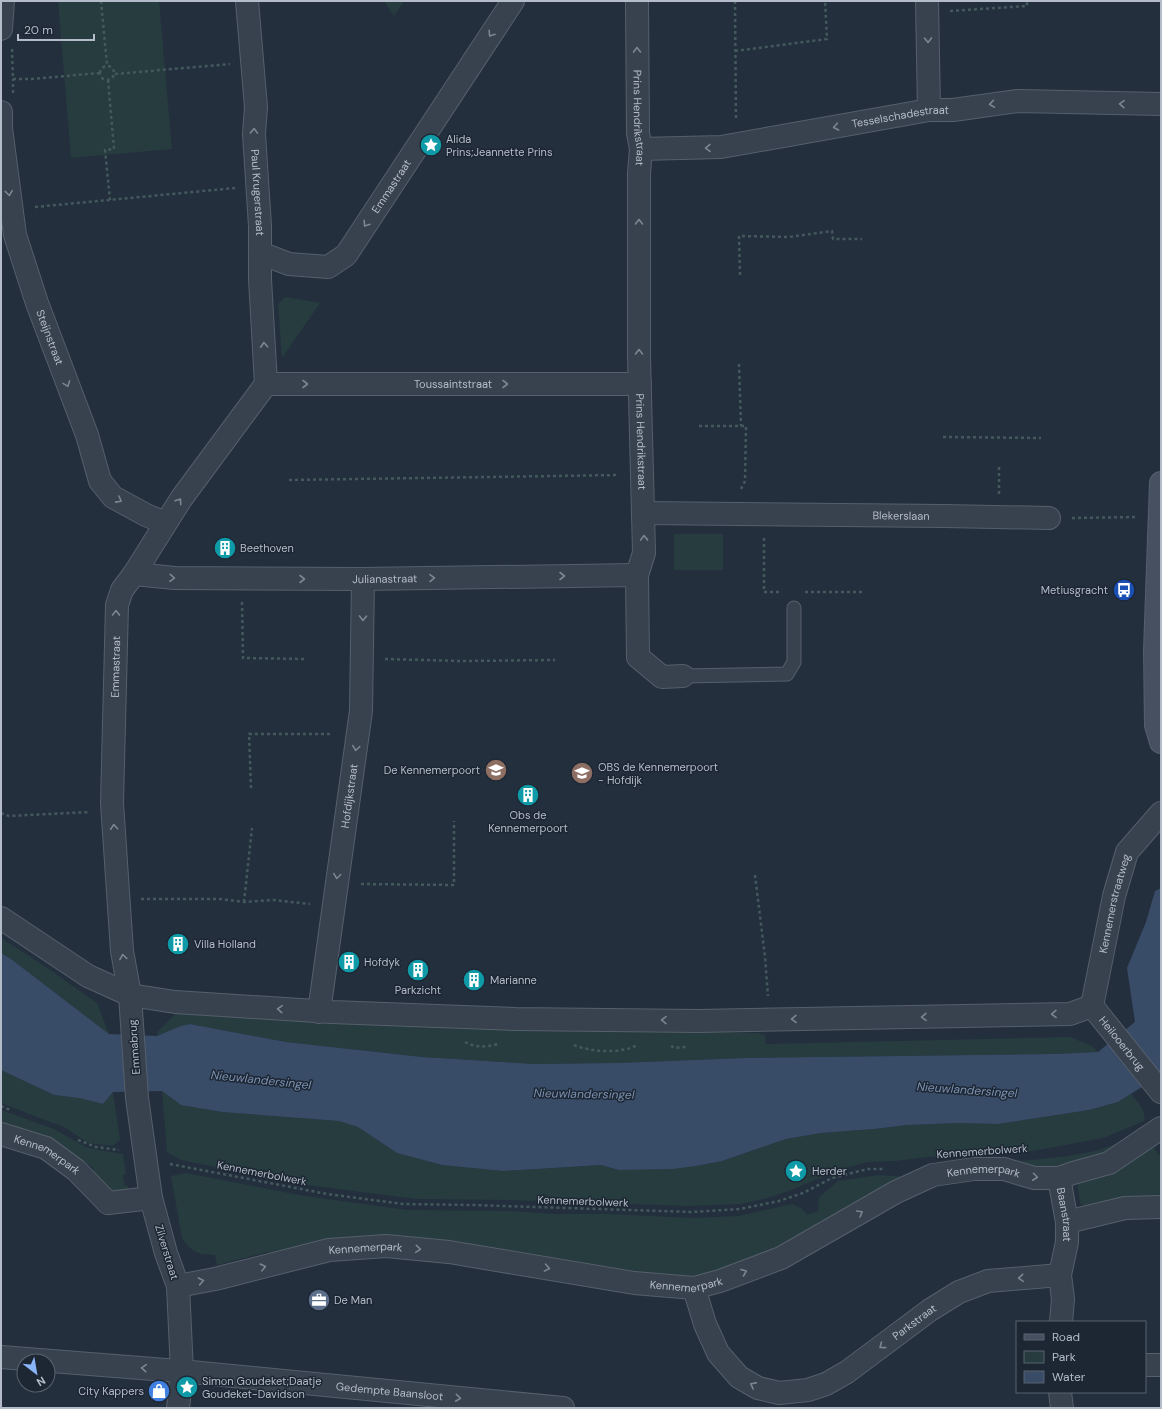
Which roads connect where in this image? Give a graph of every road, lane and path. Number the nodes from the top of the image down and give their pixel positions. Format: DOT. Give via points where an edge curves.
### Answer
graph roads {
  1 [pos="3,1"];
  2 [pos="101,1"];
  3 [pos="247,1"];
  4 [pos="513,1"];
  5 [pos="637,1"];
  6 [pos="735,1"];
  7 [pos="824,1"];
  8 [pos="1027,1"];
  9 [pos="927,7"];
  10 [pos="1,29"];
  11 [pos="12,48"];
  12 [pos="735,51"];
  13 [pos="107,65"];
  14 [pos="100,74"];
  15 [pos="114,74"];
  16 [pos="253,78"];
  17 [pos="108,80"];
  18 [pos="1161,104"];
  19 [pos="929,110"];
  20 [pos="1,112"];
  21 [pos="736,145"];
  22 [pos="641,149"];
  23 [pos="257,186"];
  24 [pos="110,200"];
  25 [pos="12,209"];
  26 [pos="862,239"];
  27 [pos="260,253"];
  28 [pos="740,275"];
  29 [pos="739,364"];
  30 [pos="266,384"];
  31 [pos="640,384"];
  32 [pos="699,426"];
  33 [pos="741,426"];
  34 [pos="943,437"];
  35 [pos="1041,438"];
  36 [pos="620,475"];
  37 [pos="289,480"];
  38 [pos="1161,483"];
  39 [pos="643,513"];
  40 [pos="728,513"];
  41 [pos="764,514"];
  42 [pos="1049,518"];
  43 [pos="1160,518"];
  44 [pos="165,523"];
  45 [pos="134,574"];
  46 [pos="637,576"];
  47 [pos="241,579"];
  48 [pos="364,579"];
  49 [pos="787,592"];
  50 [pos="802,592"];
  51 [pos="863,592"];
  52 [pos="794,608"];
  53 [pos="305,659"];
  54 [pos="362,659"];
  55 [pos="555,660"];
  56 [pos="683,676"];
  57 [pos="358,736"];
  58 [pos="1161,742"];
  59 [pos="251,788"];
  60 [pos="93,812"];
  61 [pos="1,813"];
  62 [pos="1161,813"];
  63 [pos="454,820"];
  64 [pos="252,828"];
  65 [pos="755,875"];
  66 [pos="336,882"];
  67 [pos="119,901"];
  68 [pos="244,902"];
  69 [pos="333,906"];
  70 [pos="1,918"];
  71 [pos="130,996"];
  72 [pos="1092,1006"];
  73 [pos="319,1012"];
  74 [pos="770,1019"];
  75 [pos="1157,1087"];
  76 [pos="138,1098"];
  77 [pos="1,1106"];
  78 [pos="15,1112"];
  79 [pos="1161,1128"];
  80 [pos="1,1134"];
  81 [pos="74,1137"];
  82 [pos="145,1155"];
  83 [pos="890,1170"];
  84 [pos="1059,1178"];
  85 [pos="151,1198"];
  86 [pos="1161,1207"];
  87 [pos="1067,1222"];
  88 [pos="1060,1275"];
  89 [pos="178,1286"];
  90 [pos="694,1288"];
  91 [pos="1061,1321"];
  92 [pos="1,1357"];
  93 [pos="1146,1365"];
  94 [pos="1161,1365"];
  95 [pos="182,1371"];
  96 [pos="1060,1393"];
  97 [pos="779,1401"];
  98 [pos="178,1408"];
  99 [pos="563,1408"];
  100 [pos="1062,1408"];
  1 -- 10 [label="street"];
  2 -- 13 [label="path"];
  3 -- 16 [label="street, Paul Krugerstraat"];
  4 -- 27 [label="street, Emmastraat, one-way" via="346,255 328,267 288,264"];
  22 -- 5 [label="street, Prins Hendrikstraat, one-way" via="638,133"];
  6 -- 12 [label="path"];
  7 -- 12 [label="path" via="827,39"];
  8 -- 9 [label="path" via="1027,6"];
  9 -- 19 [label="street, one-way"];
  11 -- 14 [label="path" via="13,79"];
  12 -- 21 [label="path"];
  13 -- 14 [label="path"];
  13 -- 15 [label="path" via="113,69"];
  14 -- 17 [label="path" via="103,79"];
  15 -- 16 [label="path" via="237,63 238,79"];
  15 -- 17 [label="path"];
  23 -- 16 [label="street, Paul Krugerstraat, one-way"];
  17 -- 24 [label="path" via="114,149 105,150"];
  18 -- 19 [label="street, Tesselschadestraat, one-way" via="1018,101 953,110"];
  19 -- 21 [label="street, Tesselschadestraat, one-way"];
  20 -- 25 [label="street, Steijnstraat, one-way"];
  21 -- 22 [label="street, Tesselschadestraat, one-way" via="721,148"];
  31 -- 22 [label="street, Prins Hendrikstraat, one-way"];
  23 -- 24 [label="path"];
  23 -- 27 [label="street, Paul Krugerstraat"];
  24 -- 25 [label="path"];
  25 -- 44 [label="street, Steijnstraat, one-way" via="15,235 34,296 87,435 100,481 113,497"];
  26 -- 28 [label="path" via="833,239 832,232 789,237 739,236"];
  30 -- 27 [label="street, Paul Krugerstraat, one-way"];
  29 -- 33 [label="path"];
  30 -- 31 [label="street, Toussaintstraat, one-way"];
  44 -- 30 [label="street, Emmastraat, one-way"];
  31 -- 39 [label="street, Prins Hendrikstraat"];
  32 -- 33 [label="path"];
  33 -- 40 [label="path" via="746,426 745,481"];
  34 -- 35 [label="path"];
  36 -- 37 [label="path"];
  38 -- 43 [label="main road"];
  39 -- 40 [label="street, Blekerslaan"];
  46 -- 39 [label="street, Prins Hendrikstraat, one-way" via="644,553"];
  40 -- 41 [label="street, Blekerslaan"];
  41 -- 42 [label="street, Blekerslaan"];
  41 -- 49 [label="path" via="764,592"];
  42 -- 43 [label="path"];
  43 -- 58 [label="main road" via="1155,666 1156,725"];
  44 -- 45 [label="street, Emmastraat"];
  45 -- 47 [label="street, Julianastraat, one-way" via="175,578"];
  67 -- 45 [label="street, Emmastraat, one-way" via="112,803 117,605 122,590"];
  48 -- 46 [label="street, Julianastraat, one-way"];
  46 -- 56 [label="street, Prins Hendrikstraat" via="638,657 662,676"];
  47 -- 48 [label="street, Julianastraat, one-way"];
  47 -- 53 [label="path" via="243,658"];
  48 -- 54 [label="street, Hofdijkstraat, one-way"];
  50 -- 51 [label="path"];
  52 -- 56 [label="lane, Prins Hendrikstraat" via="794,662 786,674"];
  54 -- 55 [label="path"];
  54 -- 57 [label="street, Hofdijkstraat"];
  57 -- 59 [label="path" via="249,734"];
  57 -- 66 [label="street, Hofdijkstraat, one-way"];
  60 -- 61 [label="path" via="9,816"];
  62 -- 72 [label="street, Kennemerstraatweg" via="1127,852 1114,896"];
  63 -- 66 [label="path" via="454,886"];
  64 -- 68 [label="path"];
  65 -- 74 [label="path"];
  66 -- 69 [label="street, Hofdijkstraat"];
  67 -- 68 [label="path" via="166,898"];
  71 -- 67 [label="street, Emmastraat, one-way" via="122,951"];
  68 -- 69 [label="path" via="273,900"];
  69 -- 73 [label="street, Hofdijkstraat"];
  70 -- 71 [label="street" via="88,976"];
  73 -- 71 [label="street, one-way" via="175,1002"];
  71 -- 76 [label="street, Emmabrug"];
  72 -- 74 [label="street, one-way" via="1070,1014"];
  72 -- 75 [label="street, Heilooerbrug"];
  74 -- 73 [label="street, one-way" via="515,1019"];
  76 -- 82 [label="street, Zilverstraat"];
  77 -- 78 [label="path"];
  79 -- 84 [label="street, Kennemerpark" via="1109,1163"];
  80 -- 85 [label="street, Kennemerpark" via="46,1148 76,1170 108,1203"];
  81 -- 82 [label="path, Kennemerbolwerk" via="96,1147"];
  82 -- 83 [label="path, Kennemerbolwerk" via="169,1164 327,1194 403,1204 692,1212 740,1209 779,1201 803,1193 832,1178 868,1169"];
  82 -- 85 [label="street, Zilverstraat"];
  84 -- 87 [label="street, Baanstraat"];
  90 -- 84 [label="street, Kennemerpark, one-way" via="781,1258 896,1192 933,1175 974,1169 1004,1169 1034,1178"];
  85 -- 89 [label="street, Zilverstraat"];
  86 -- 87 [label="street" via="1125,1208"];
  87 -- 88 [label="street, Baanstraat" via="1067,1242"];
  88 -- 91 [label="street, Baanstraat" via="1063,1299"];
  88 -- 97 [label="street, Parkstraat, one-way" via="988,1281 959,1292 930,1310 847,1372 826,1384"];
  89 -- 90 [label="street, Kennemerpark, one-way" via="329,1250 386,1246 449,1252 634,1283"];
  89 -- 95 [label="street, Zilverstraat"];
  97 -- 90 [label="street, Parkstraat, one-way" via="739,1377 718,1353 705,1324"];
  95 -- 92 [label="street, Gedempte Baansloot, one-way"];
  93 -- 94 [label="street"];
  95 -- 98 [label="street, Zilverstraat"];
  95 -- 99 [label="street, Gedempte Baansloot, one-way"];
  96 -- 100 [label="street"];
}
